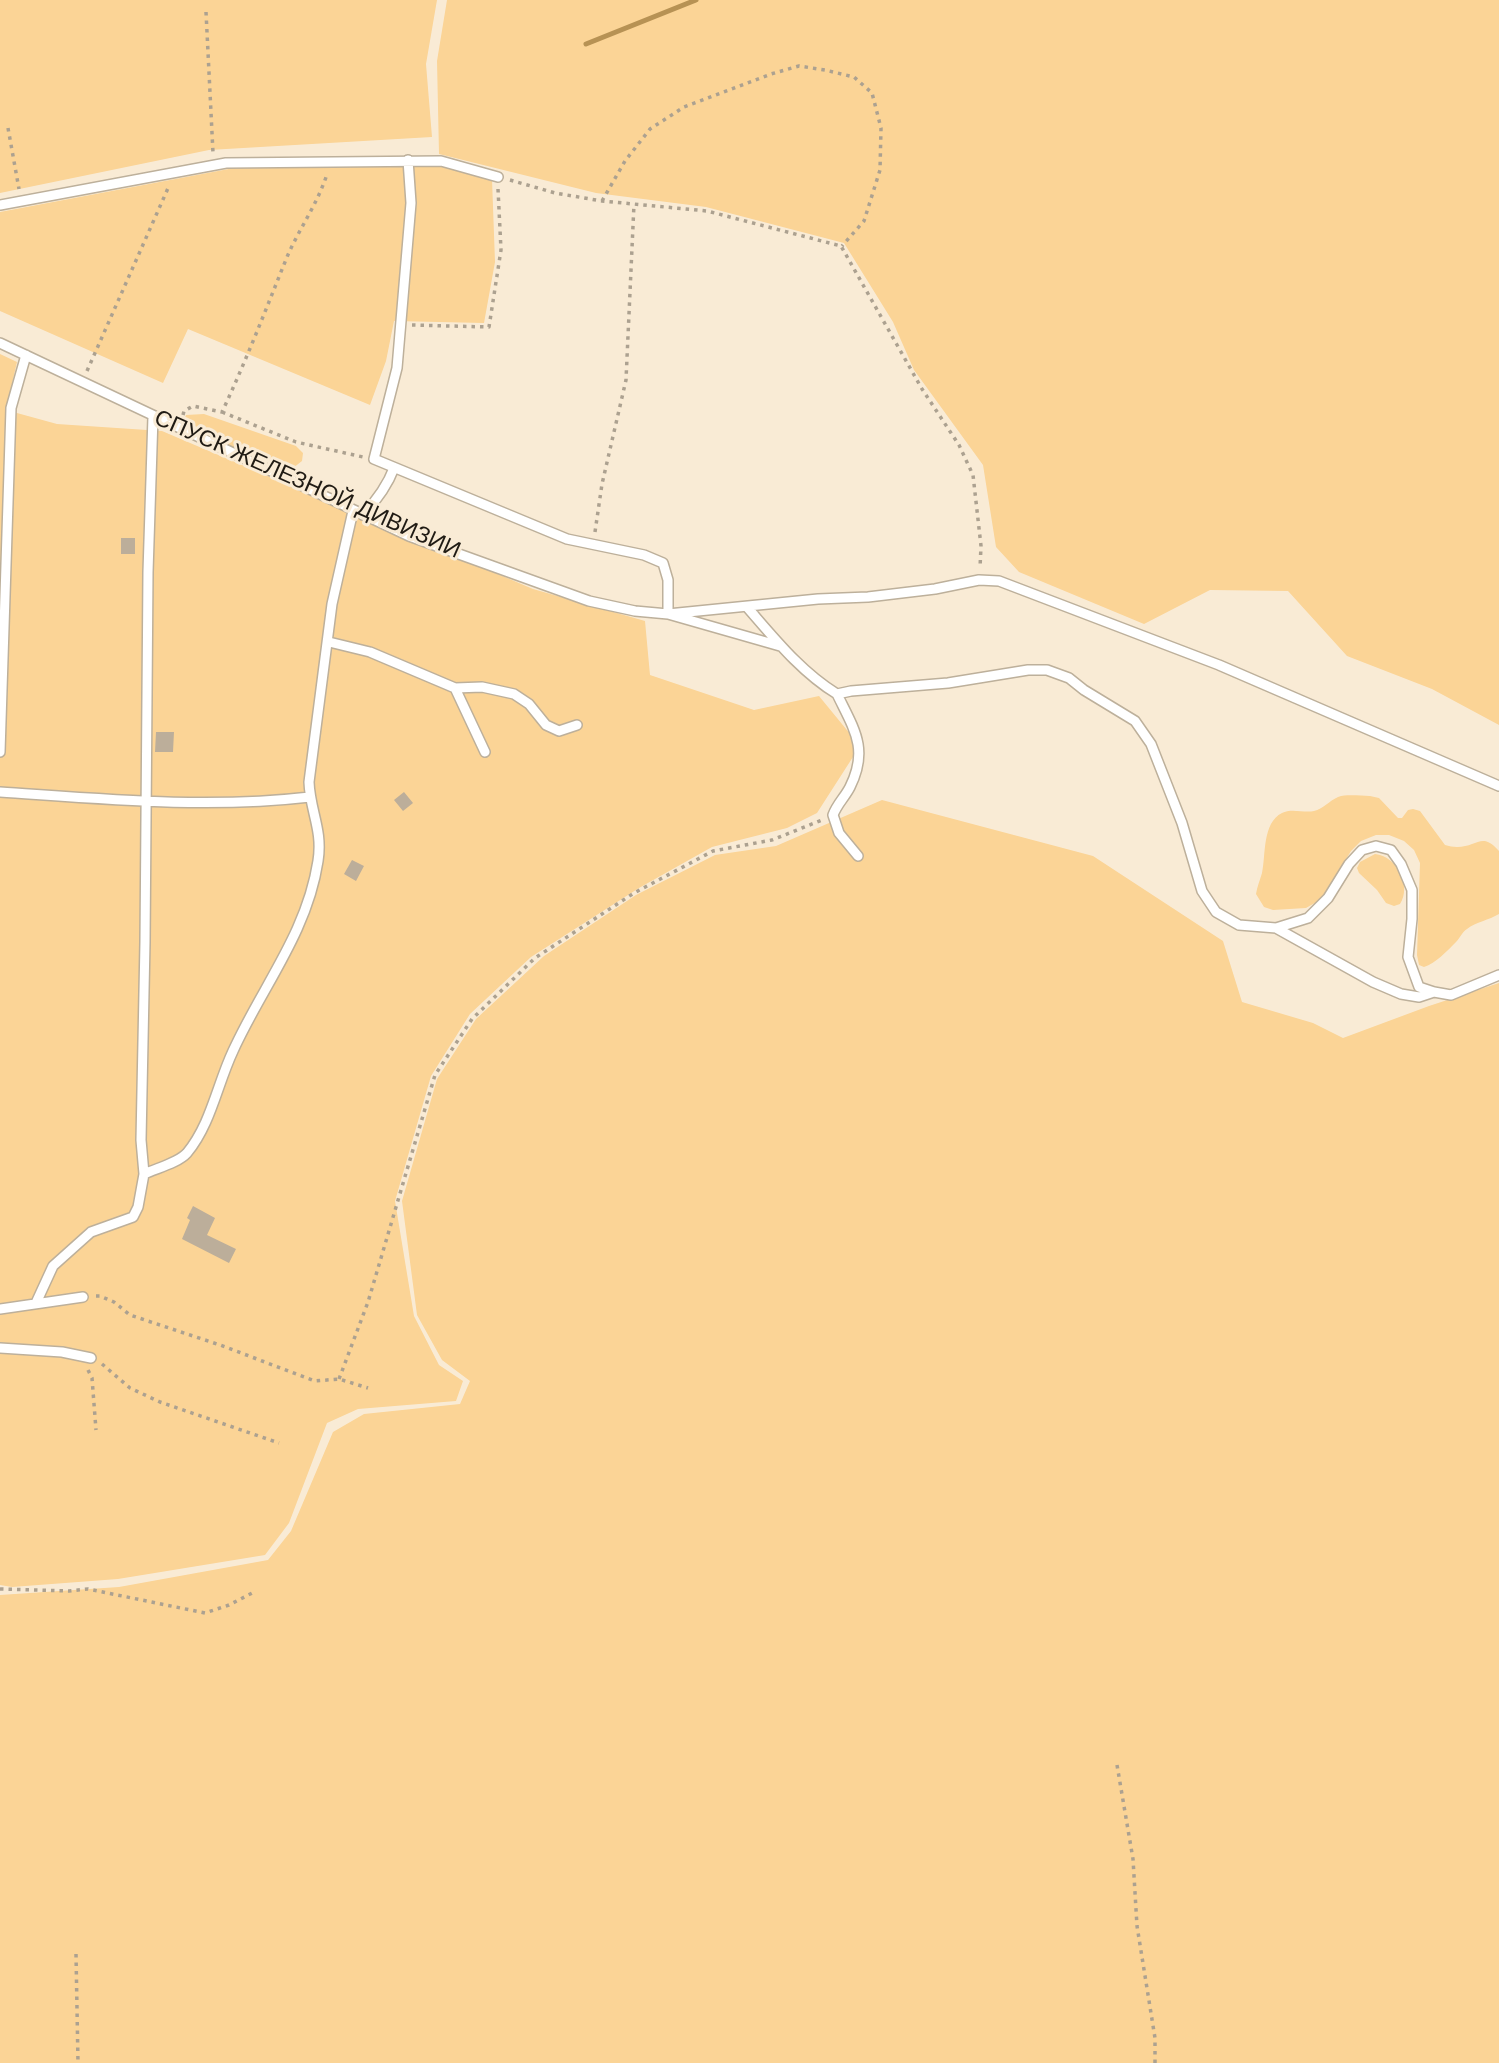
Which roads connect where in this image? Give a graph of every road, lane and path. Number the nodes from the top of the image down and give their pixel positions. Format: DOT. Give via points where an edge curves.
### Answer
graph roads {
  1 [pos="206,12"];
  2 [pos="8,128"];
  3 [pos="408,160"];
  4 [pos="330,162"];
  5 [pos="213,166"];
  6 [pos="176,172"];
  7 [pos="498,177"];
  8 [pos="22,201"];
  9 [pos="602,201"];
  10 [pos="634,204"];
  11 [pos="0,205"];
  12 [pos="841,246"];
  13 [pos="401,324"];
  14 [pos="0,343"];
  15 [pos="26,355"];
  16 [pos="82,383"];
  17 [pos="222,412"];
  18 [pos="153,416"];
  19 [pos="177,427"];
  20 [pos="374,459"];
  21 [pos="394,468"];
  22 [pos="353,511"];
  23 [pos="363,515"];
  24 [pos="593,545"];
  25 [pos="979,580"];
  26 [pos="747,607"];
  27 [pos="668,614"];
  28 [pos="329,642"];
  29 [pos="782,647"];
  30 [pos="455,688"];
  31 [pos="837,694"];
  32 [pos="576,724"];
  33 [pos="0,752"];
  34 [pos="485,752"];
  35 [pos="1499,786"];
  36 [pos="0,792"];
  37 [pos="310,797"];
  38 [pos="145,801"];
  39 [pos="833,815"];
  40 [pos="858,856"];
  41 [pos="1276,928"];
  42 [pos="1499,975"];
  43 [pos="1434,992"];
  44 [pos="144,1174"];
  45 [pos="83,1297"];
  46 [pos="36,1303"];
  47 [pos="0,1309"];
  48 [pos="0,1349"];
  49 [pos="80,1355"];
  50 [pos="91,1358"];
  51 [pos="339,1378"];
  52 [pos="368,1388"];
  53 [pos="96,1430"];
  54 [pos="279,1443"];
  55 [pos="0,1589"];
  56 [pos="256,1591"];
  57 [pos="1117,1765"];
  58 [pos="76,1954"];
  59 [pos="78,2063"];
  60 [pos="1155,2063"];
  1 -- 5 [label="path"];
  2 -- 8 [label="path"];
  3 -- 4 [label="lane"];
  3 -- 7 [label="lane" via="441,161"];
  3 -- 13 [label="lane" via="411,203"];
  4 -- 5 [label="lane"];
  4 -- 17 [label="path"];
  5 -- 6 [label="lane"];
  6 -- 8 [label="lane"];
  6 -- 16 [label="path"];
  7 -- 9 [label="path"];
  7 -- 13 [label="path" via="501,250 489,327"];
  8 -- 11 [label="lane"];
  9 -- 10 [label="path"];
  9 -- 12 [label="path" via="650,129 684,107 799,66 825,70 855,77 872,93 881,128 880,170 864,220"];
  10 -- 12 [label="path" via="707,211"];
  10 -- 24 [label="path" via="626,380"];
  12 -- 25 [label="path" via="973,475 981,546"];
  13 -- 20 [label="lane" via="397,368"];
  14 -- 15 [label="lane, СПУСК ЖЕЛЕЗНОЙ ДИВИЗИИ"];
  15 -- 16 [label="lane, СПУСК ЖЕЛЕЗНОЙ ДИВИЗИИ"];
  15 -- 33 [label="lane" via="10,408"];
  16 -- 18 [label="lane, СПУСК ЖЕЛЕЗНОЙ ДИВИЗИИ"];
  17 -- 19 [label="path" via="193,406 184,411"];
  17 -- 20 [label="path" via="296,442"];
  18 -- 19 [label="lane, СПУСК ЖЕЛЕЗНОЙ ДИВИЗИИ"];
  18 -- 38 [label="lane"];
  19 -- 22 [label="lane, СПУСК ЖЕЛЕЗНОЙ ДИВИЗИИ"];
  20 -- 21 [label="lane"];
  21 -- 23 [label="lane" via="378,499"];
  21 -- 24 [label="lane" via="567,539"];
  22 -- 23 [label="lane, СПУСК ЖЕЛЕЗНОЙ ДИВИЗИИ"];
  22 -- 28 [label="lane" via="332,604"];
  23 -- 27 [label="lane, СПУСК ЖЕЛЕЗНОЙ ДИВИЗИИ" via="589,601"];
  24 -- 27 [label="lane" via="663,563"];
  25 -- 26 [label="lane, СПУСК ЖЕЛЕЗНОЙ ДИВИЗИИ" via="922,591"];
  25 -- 35 [label="lane" via="1019,588 1193,655"];
  26 -- 27 [label="lane, СПУСК ЖЕЛЕЗНОЙ ДИВИЗИИ"];
  26 -- 29 [label="lane"];
  27 -- 29 [label="lane"];
  28 -- 30 [label="lane" via="370,652"];
  28 -- 37 [label="lane"];
  29 -- 31 [label="lane"];
  30 -- 32 [label="lane" via="482,687 514,694 559,731"];
  30 -- 34 [label="lane"];
  31 -- 39 [label="lane" via="860,756 858,771"];
  31 -- 41 [label="lane" via="1028,670 1047,670 1069,678 1135,721 1151,744 1202,891 1216,912 1239,925"];
  36 -- 38 [label="lane"];
  37 -- 38 [label="lane" via="272,802"];
  37 -- 44 [label="lane" via="320,831 318,861 291,946 233,1050 202,1134 184,1156"];
  38 -- 44 [label="lane"];
  39 -- 40 [label="lane" via="839,833"];
  39 -- 51 [label="path" via="772,839 713,851 634,893 535,958 472,1019 435,1075 368,1302"];
  41 -- 43 [label="lane" via="1401,994 1419,997"];
  41 -- 43 [label="lane" via="1308,918 1318,909 1362,850 1376,846 1391,850 1412,890 1408,957 1419,987"];
  42 -- 43 [label="lane" via="1451,995"];
  44 -- 46 [label="lane" via="133,1217 91,1232 53,1266"];
  45 -- 46 [label="lane"];
  45 -- 51 [label="path" via="100,1296 130,1315 315,1381"];
  46 -- 47 [label="lane"];
  48 -- 49 [label="lane"];
  49 -- 50 [label="lane"];
  49 -- 53 [label="path" via="92,1378"];
  50 -- 54 [label="path" via="130,1388 160,1402"];
  51 -- 52 [label="path"];
  55 -- 56 [label="path" via="88,1589 205,1613"];
  57 -- 60 [label="path" via="1133,1859"];
  58 -- 59 [label="path"];
}
